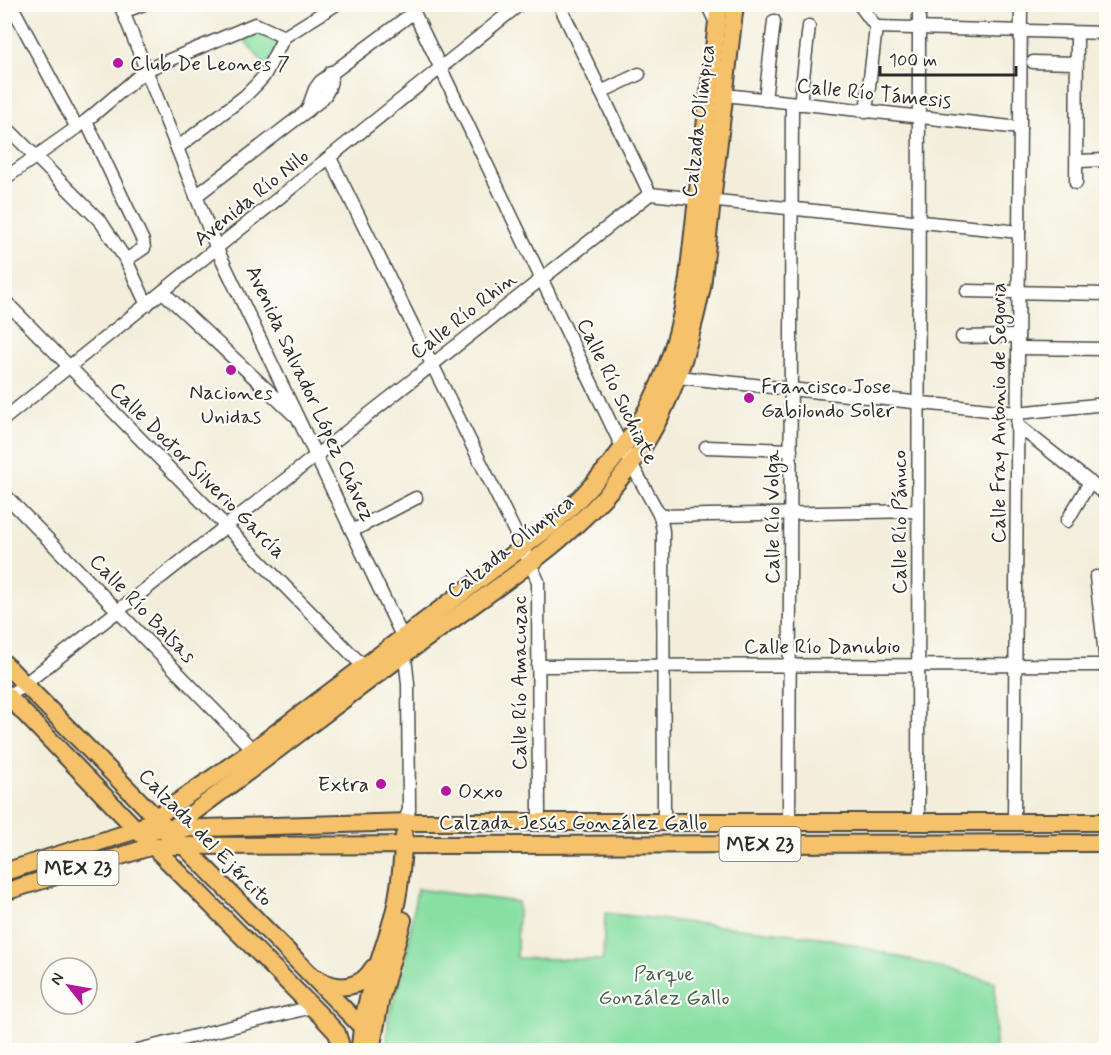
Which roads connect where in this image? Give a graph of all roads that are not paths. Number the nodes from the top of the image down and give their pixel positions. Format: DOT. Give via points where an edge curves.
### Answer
graph roads {
  1 [pos="144,4"];
  2 [pos="337,4"];
  3 [pos="520,4"];
  4 [pos="559,4"];
  5 [pos="707,4"];
  6 [pos="719,4"];
  7 [pos="735,4"];
  8 [pos="859,4"];
  9 [pos="919,4"];
  10 [pos="1021,4"];
  11 [pos="12,6"];
  12 [pos="122,8"];
  13 [pos="412,8"];
  14 [pos="774,21"];
  15 [pos="717,25"];
  16 [pos="809,26"];
  17 [pos="876,27"];
  18 [pos="919,27"];
  19 [pos="1020,31"];
  20 [pos="1077,33"];
  21 [pos="1107,33"];
  22 [pos="284,37"];
  23 [pos="1033,62"];
  24 [pos="1077,63"];
  25 [pos="440,69"];
  26 [pos="146,70"];
  27 [pos="639,74"];
  28 [pos="601,92"];
  29 [pos="724,95"];
  30 [pos="765,100"];
  31 [pos="796,104"];
  32 [pos="866,112"];
  33 [pos="919,117"];
  34 [pos="81,124"];
  35 [pos="4,125"];
  36 [pos="1020,128"];
  37 [pos="177,148"];
  38 [pos="36,158"];
  39 [pos="330,158"];
  40 [pos="1107,160"];
  41 [pos="1077,161"];
  42 [pos="4,179"];
  43 [pos="1076,183"];
  44 [pos="650,194"];
  45 [pos="196,196"];
  46 [pos="704,199"];
  47 [pos="792,208"];
  48 [pos="919,222"];
  49 [pos="1019,232"];
  50 [pos="217,249"];
  51 [pos="126,260"];
  52 [pos="541,278"];
  53 [pos="967,291"];
  54 [pos="163,292"];
  55 [pos="1018,293"];
  56 [pos="1107,294"];
  57 [pos="4,300"];
  58 [pos="147,305"];
  59 [pos="962,338"];
  60 [pos="1018,342"];
  61 [pos="1107,349"];
  62 [pos="431,364"];
  63 [pos="69,367"];
  64 [pos="678,377"];
  65 [pos="791,388"];
  66 [pos="918,401"];
  67 [pos="1107,404"];
  68 [pos="4,419"];
  69 [pos="298,419"];
  70 [pos="1017,419"];
  71 [pos="706,447"];
  72 [pos="623,449"];
  73 [pos="791,450"];
  74 [pos="316,455"];
  75 [pos="631,465"];
  76 [pos="1090,482"];
  77 [pos="4,494"];
  78 [pos="1107,495"];
  79 [pos="416,498"];
  80 [pos="918,511"];
  81 [pos="792,513"];
  82 [pos="660,516"];
  83 [pos="1067,521"];
  84 [pos="226,525"];
  85 [pos="352,531"];
  86 [pos="527,555"];
  87 [pos="1095,577"];
  88 [pos="119,610"];
  89 [pos="404,645"];
  90 [pos="4,663"];
  91 [pos="1107,664"];
  92 [pos="538,666"];
  93 [pos="663,666"];
  94 [pos="790,666"];
  95 [pos="918,666"];
  96 [pos="1016,666"];
  97 [pos="364,667"];
  98 [pos="25,684"];
  99 [pos="6,694"];
  100 [pos="253,750"];
  101 [pos="122,815"];
  102 [pos="156,818"];
  103 [pos="410,819"];
  104 [pos="1016,822"];
  105 [pos="1107,822"];
  106 [pos="539,823"];
  107 [pos="789,823"];
  108 [pos="918,823"];
  109 [pos="664,824"];
  110 [pos="137,830"];
  111 [pos="170,831"];
  112 [pos="119,836"];
  113 [pos="1069,843"];
  114 [pos="1107,843"];
  115 [pos="409,845"];
  116 [pos="153,846"];
  117 [pos="183,846"];
  118 [pos="101,861"];
  119 [pos="4,872"];
  120 [pos="4,892"];
  121 [pos="382,951"];
  122 [pos="296,962"];
  123 [pos="312,1007"];
  124 [pos="361,1026"];
  125 [pos="368,1049"];
  126 [pos="142,1050"];
  127 [pos="342,1050"];
  1 -- 12 [label="street"];
  2 -- 22 [label="street"];
  3 -- 25 [label="street, Avenida Río Nilo"];
  4 -- 28 [label="street"];
  5 -- 15 [label="street"];
  6 -- 15 [label="main road, Calzada Olímpica"];
  7 -- 29 [label="main road, Calzada Olímpica"];
  8 -- 17 [label="street"];
  9 -- 18 [label="street, Calle Río Pánuco"];
  10 -- 19 [label="street, Calle Fray Antonio de Segovia"];
  11 -- 34 [label="street"];
  12 -- 26 [label="street, Avenida Salvador López Chávez"];
  13 -- 25 [label="street, Calle Río Suchiate"];
  13 -- 45 [label="street" via="331,72 328,92 307,111"];
  14 -- 30 [label="street"];
  15 -- 46 [label="main road, Calzada Olímpica"];
  16 -- 31 [label="street, Calle Río Volga"];
  17 -- 18 [label="street"];
  17 -- 32 [label="street"];
  18 -- 19 [label="street"];
  18 -- 33 [label="street, Calle Río Pánuco"];
  19 -- 20 [label="street"];
  19 -- 36 [label="street, Calle Fray Antonio de Segovia"];
  20 -- 21 [label="street"];
  20 -- 24 [label="street"];
  22 -- 26 [label="street" via="255,24"];
  22 -- 37 [label="street" via="256,85"];
  23 -- 24 [label="street"];
  24 -- 41 [label="street"];
  25 -- 39 [label="street, Avenida Río Nilo"];
  25 -- 52 [label="street, Calle Río Suchiate"];
  26 -- 34 [label="street"];
  26 -- 37 [label="street, Avenida Salvador López Chávez"];
  27 -- 28 [label="street"];
  28 -- 44 [label="street"];
  29 -- 30 [label="street, Calle Río Támesis"];
  29 -- 46 [label="main road, Calzada Olímpica"];
  30 -- 31 [label="street, Calle Río Támesis"];
  31 -- 32 [label="street, Calle Río Támesis"];
  31 -- 47 [label="street, Calle Río Volga"];
  32 -- 33 [label="street, Calle Río Támesis"];
  33 -- 36 [label="street, Calle Río Támesis"];
  33 -- 48 [label="street, Calle Río Pánuco"];
  34 -- 38 [label="street"];
  34 -- 51 [label="street" via="143,241 144,248"];
  35 -- 38 [label="street"];
  36 -- 49 [label="street, Calle Fray Antonio de Segovia"];
  37 -- 45 [label="street, Avenida Salvador López Chávez"];
  38 -- 42 [label="street"];
  38 -- 51 [label="street" via="101,222"];
  39 -- 50 [label="street, Avenida Río Nilo"];
  39 -- 62 [label="street, Calle Río Amacuzac"];
  40 -- 41 [label="street"];
  41 -- 43 [label="street"];
  44 -- 46 [label="street"];
  44 -- 52 [label="street, Calle Río Rhin"];
  45 -- 50 [label="street, Avenida Salvador López Chávez"];
  46 -- 47 [label="street"];
  46 -- 64 [label="main road, Calzada Olímpica" via="702,287"];
  46 -- 72 [label="main road, Calzada Olímpica" via="676,340 652,400"];
  47 -- 48 [label="street"];
  47 -- 65 [label="street, Calle Río Volga"];
  48 -- 49 [label="street"];
  48 -- 66 [label="street, Calle Río Pánuco"];
  49 -- 55 [label="street, Calle Fray Antonio de Segovia"];
  50 -- 54 [label="street, Avenida Río Nilo"];
  50 -- 69 [label="street, Avenida Salvador López Chávez"];
  51 -- 58 [label="street"];
  52 -- 62 [label="street, Calle Río Rhin"];
  52 -- 72 [label="street, Calle Río Suchiate"];
  53 -- 55 [label="street"];
  54 -- 58 [label="street, Avenida Río Nilo"];
  54 -- 69 [label="street"];
  55 -- 56 [label="street"];
  55 -- 60 [label="street, Calle Fray Antonio de Segovia"];
  57 -- 63 [label="street, Calle Doctor Silverio García"];
  58 -- 63 [label="street, Avenida Río Nilo"];
  59 -- 60 [label="street"];
  60 -- 61 [label="street"];
  60 -- 70 [label="street, Calle Fray Antonio de Segovia"];
  62 -- 74 [label="street, Calle Río Rhin"];
  62 -- 86 [label="street, Calle Río Amacuzac"];
  63 -- 68 [label="street, Avenida Río Nilo"];
  63 -- 84 [label="street, Calle Doctor Silverio García"];
  64 -- 65 [label="street"];
  64 -- 75 [label="main road, Calzada Olímpica"];
  65 -- 66 [label="street"];
  65 -- 73 [label="street, Calle Río Volga"];
  66 -- 70 [label="street"];
  66 -- 80 [label="street, Calle Río Pánuco"];
  67 -- 70 [label="street"];
  69 -- 74 [label="street, Avenida Salvador López Chávez"];
  70 -- 76 [label="street"];
  70 -- 96 [label="street, Calle Fray Antonio de Segovia"];
  71 -- 73 [label="street"];
  72 -- 75 [label="street, Calle Río Suchiate"];
  72 -- 86 [label="main road, Calzada Olímpica" via="598,482"];
  73 -- 81 [label="street, Calle Río Volga"];
  74 -- 84 [label="street, Calle Río Rhin"];
  74 -- 85 [label="street, Avenida Salvador López Chávez"];
  75 -- 82 [label="street, Calle Río Suchiate"];
  75 -- 86 [label="main road, Calzada Olímpica" via="565,536"];
  76 -- 78 [label="street"];
  76 -- 83 [label="street"];
  77 -- 88 [label="street, Calle Río Balsas"];
  79 -- 85 [label="street"];
  80 -- 81 [label="street"];
  80 -- 95 [label="street, Calle Río Pánuco"];
  81 -- 82 [label="street"];
  81 -- 94 [label="street, Calle Río Volga"];
  82 -- 93 [label="street, Calle Río Suchiate"];
  84 -- 88 [label="street, Calle Río Rhin"];
  84 -- 97 [label="street, Calle Doctor Silverio García"];
  85 -- 89 [label="street, Avenida Salvador López Chávez"];
  86 -- 89 [label="main road, Calzada Olímpica"];
  86 -- 92 [label="street, Calle Río Amacuzac" via="538,581"];
  87 -- 91 [label="street"];
  88 -- 98 [label="street, Calle Río Rhin"];
  88 -- 100 [label="street, Calle Río Balsas"];
  89 -- 97 [label="main road, Calzada Olímpica"];
  89 -- 103 [label="street, Avenida Salvador López Chávez"];
  89 -- 111 [label="main road, Calzada Olímpica"];
  90 -- 98 [label="main road, Calzada del Ejército"];
  91 -- 96 [label="street, Calle Río Danubio"];
  92 -- 93 [label="street, Calle Río Danubio"];
  92 -- 106 [label="street, Calle Río Amacuzac"];
  93 -- 94 [label="street, Calle Río Danubio"];
  93 -- 109 [label="street, Calle Río Suchiate"];
  94 -- 95 [label="street, Calle Río Danubio"];
  94 -- 107 [label="street, Calle Río Volga"];
  95 -- 96 [label="street, Calle Río Danubio"];
  95 -- 108 [label="street, Calle Río Pánuco"];
  96 -- 104 [label="street, Calle Fray Antonio de Segovia"];
  97 -- 100 [label="main road, Calzada Olímpica"];
  98 -- 99 [label="street, Calle Río Rhin"];
  98 -- 102 [label="main road, Calzada del Ejército"];
  99 -- 101 [label="main road, Calzada del Ejército"];
  100 -- 102 [label="main road, Calzada Olímpica"];
  101 -- 110 [label="main road, Calzada del Ejército"];
  101 -- 112 [label="main road"];
  102 -- 110 [label="main road, Calzada Olímpica"];
  102 -- 111 [label="main road, Calzada del Ejército"];
  103 -- 106 [label="main road, Calzada Jesús González Gallo / MEX 23"];
  103 -- 111 [label="main road, Calzada Jesús González Gallo / MEX 23"];
  103 -- 115 [label="main road, Avenida Salvador López Chávez"];
  104 -- 105 [label="main road, Calzada Jesús González Gallo / MEX 23"];
  104 -- 108 [label="main road, Calzada Jesús González Gallo / MEX 23"];
  104 -- 113 [label="main road"];
  106 -- 109 [label="main road, Calzada Jesús González Gallo / MEX 23"];
  107 -- 108 [label="main road, Calzada Jesús González Gallo / MEX 23"];
  107 -- 109 [label="main road, Calzada Jesús González Gallo / MEX 23"];
  110 -- 111 [label="main road, MEX 23"];
  110 -- 112 [label="main road, MEX 23"];
  110 -- 116 [label="main road, Calzada del Ejército"];
  111 -- 116 [label="main road, Calzada Olímpica"];
  111 -- 117 [label="main road, Calzada del Ejército"];
  112 -- 118 [label="main road"];
  112 -- 119 [label="main road, MEX 23"];
  113 -- 114 [label="main road, Calzada Jesús González Gallo / MEX 23"];
  113 -- 115 [label="main road, Calzada Jesús González Gallo / MEX 23"];
  115 -- 117 [label="main road, Calzada Jesús González Gallo / MEX 23"];
  115 -- 121 [label="main road, Avenida Salvador López Chávez"];
  115 -- 125 [label="main road, Avenida Salvador López Chávez" via="405,911"];
  116 -- 117 [label="main road, MEX 23"];
  116 -- 118 [label="main road, MEX 23"];
  116 -- 123 [label="main road, Calzada del Ejército"];
  117 -- 122 [label="main road, Calzada del Ejército"];
  118 -- 120 [label="main road, MEX 23"];
  121 -- 122 [label="main road" via="365,979 350,986 320,981"];
  121 -- 124 [label="main road, Avenida Salvador López Chávez"];
  122 -- 124 [label="main road, Calzada del Ejército"];
  123 -- 126 [label="street"];
  123 -- 127 [label="main road, Calzada del Ejército" via="337,1033"];
  124 -- 125 [label="main road, Calzada del Ejército"];
}
